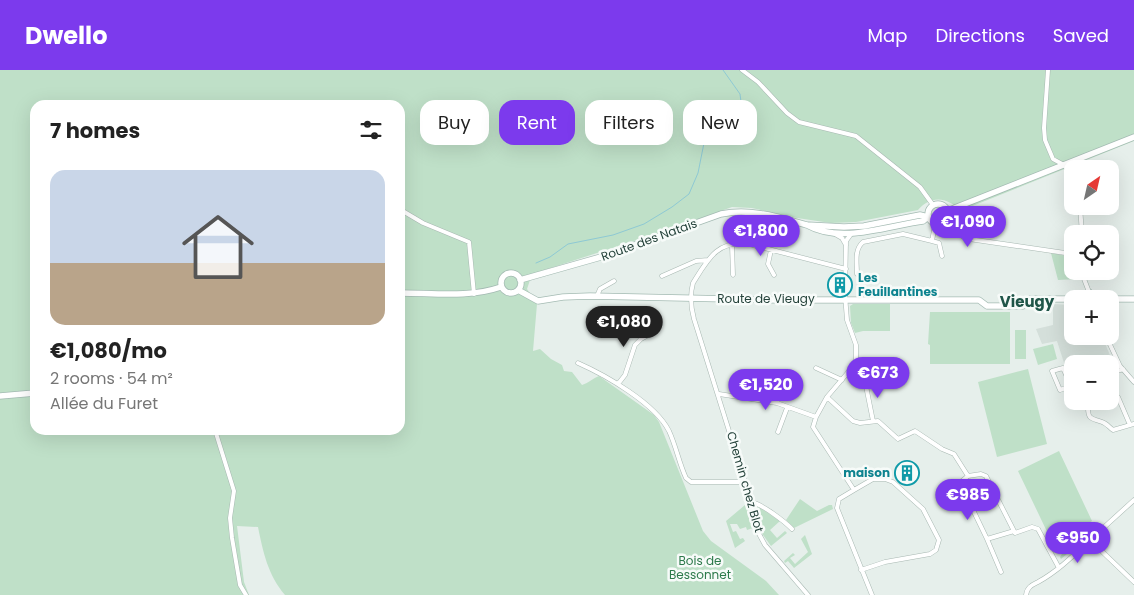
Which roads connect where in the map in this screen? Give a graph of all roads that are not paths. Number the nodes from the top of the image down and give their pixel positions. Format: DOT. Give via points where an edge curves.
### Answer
graph roads {
  1 [pos="742,70"];
  2 [pos="1048,70"];
  3 [pos="1134,136"];
  4 [pos="1076,160"];
  5 [pos="1064,165"];
  6 [pos="933,205"];
  7 [pos="947,211"];
  8 [pos="405,212"];
  9 [pos="928,217"];
  10 [pos="944,222"];
  11 [pos="807,224"];
  12 [pos="937,224"];
  13 [pos="864,226"];
  14 [pos="828,232"];
  15 [pos="851,234"];
  16 [pos="932,241"];
  17 [pos="732,245"];
  18 [pos="846,245"];
  19 [pos="771,250"];
  20 [pos="1064,253"];
  21 [pos="942,256"];
  22 [pos="708,260"];
  23 [pos="846,269"];
  24 [pos="857,274"];
  25 [pos="662,276"];
  26 [pos="733,276"];
  27 [pos="774,276"];
  28 [pos="520,280"];
  29 [pos="614,281"];
  30 [pos="501,287"];
  31 [pos="518,290"];
  32 [pos="405,293"];
  33 [pos="474,294"];
  34 [pos="597,296"];
  35 [pos="692,299"];
  36 [pos="1064,299"];
  37 [pos="1119,299"];
  38 [pos="1134,299"];
  39 [pos="846,300"];
  40 [pos="650,334"];
  41 [pos="1110,345"];
  42 [pos="578,363"];
  43 [pos="816,368"];
  44 [pos="1123,370"];
  45 [pos="1119,371"];
  46 [pos="1133,378"];
  47 [pos="785,380"];
  48 [pos="842,380"];
  49 [pos="865,381"];
  50 [pos="618,384"];
  51 [pos="1072,386"];
  52 [pos="30,393"];
  53 [pos="719,394"];
  54 [pos="0,396"];
  55 [pos="827,397"];
  56 [pos="1119,399"];
  57 [pos="777,404"];
  58 [pos="786,408"];
  59 [pos="1088,410"];
  60 [pos="816,417"];
  61 [pos="873,420"];
  62 [pos="1132,424"];
  63 [pos="778,432"];
  64 [pos="217,435"];
  65 [pos="968,476"];
  66 [pos="745,482"];
  67 [pos="854,490"];
  68 [pos="1134,500"];
  69 [pos="750,502"];
  70 [pos="792,529"];
  71 [pos="1014,532"];
  72 [pos="988,539"];
  73 [pos="1090,540"];
  74 [pos="1059,568"];
  75 [pos="861,570"];
  76 [pos="1124,571"];
  77 [pos="1001,572"];
  78 [pos="1134,578"];
  79 [pos="1134,582"];
  80 [pos="246,595"];
  81 [pos="808,595"];
  82 [pos="872,595"];
  83 [pos="1026,595"];
  1 -- 6 [label="street" via="799,122 856,136 920,187"];
  2 -- 5 [label="street" via="1045,140 1054,159"];
  3 -- 4 [label="street"];
  5 -- 7 [label="street"];
  6 -- 7 [label="street" via="943,206"];
  6 -- 9 [label="street" via="928,210"];
  7 -- 10 [label="street"];
  8 -- 33 [label="street" via="469,242"];
  9 -- 12 [label="street"];
  9 -- 13 [label="street, Route des Natais" via="920,214"];
  9 -- 15 [label="street, Route des Natais" via="923,221"];
  10 -- 12 [label="street"];
  10 -- 20 [label="street" via="957,234 969,239"];
  11 -- 13 [label="street, Route des Natais"];
  11 -- 14 [label="street, Route des Natais"];
  11 -- 28 [label="street, Route des Natais" via="766,214 734,211 601,257"];
  12 -- 16 [label="street"];
  13 -- 15 [label="street"];
  14 -- 15 [label="street, Route des Natais"];
  14 -- 18 [label="street" via="840,237"];
  15 -- 18 [label="street"];
  16 -- 21 [label="street" via="940,242"];
  16 -- 24 [label="street" via="903,234 863,242 856,252"];
  17 -- 19 [label="street" via="749,244"];
  17 -- 22 [label="street" via="714,252"];
  17 -- 26 [label="street"];
  18 -- 23 [label="street"];
  19 -- 23 [label="street"];
  19 -- 27 [label="street" via="768,264"];
  22 -- 25 [label="street" via="696,261"];
  22 -- 35 [label="street" via="693,283"];
  23 -- 39 [label="street"];
  28 -- 30 [label="street, Route de Vieugy" via="514,274 506,274 501,280"];
  28 -- 31 [label="street"];
  29 -- 34 [label="street" via="600,288"];
  30 -- 31 [label="street, Route de Vieugy" via="508,293"];
  30 -- 33 [label="street, Route de Vieugy"];
  31 -- 34 [label="street, Route de Vieugy" via="541,301 563,296"];
  32 -- 33 [label="street, Route de Vieugy"];
  34 -- 35 [label="street, Route de Vieugy"];
  35 -- 39 [label="street, Route de Vieugy"];
  35 -- 53 [label="street, Chemin chez Blot" via="694,319"];
  36 -- 39 [label="street, Route de Vieugy" via="1030,299 1023,306 987,306 979,300"];
  37 -- 38 [label="street"];
  39 -- 48 [label="street" via="848,326 856,345 856,355"];
  40 -- 50 [label="street" via="635,344 626,372"];
  41 -- 44 [label="street"];
  42 -- 50 [label="street"];
  43 -- 48 [label="street"];
  44 -- 45 [label="street"];
  44 -- 46 [label="street"];
  47 -- 57 [label="street"];
  48 -- 55 [label="street"];
  49 -- 61 [label="street"];
  50 -- 66 [label="street" via="659,416 669,431 686,478 691,482"];
  51 -- 51 [label="street" via="1063,368 1052,371 1060,390"];
  52 -- 54 [label="street"];
  53 -- 57 [label="street"];
  53 -- 66 [label="street, Chemin chez Blot"];
  55 -- 60 [label="street"];
  55 -- 61 [label="street" via="853,421"];
  56 -- 62 [label="street"];
  57 -- 58 [label="street"];
  58 -- 60 [label="street"];
  58 -- 63 [label="street"];
  59 -- 62 [label="street" via="1090,419 1105,422 1113,430"];
  60 -- 67 [label="street" via="815,432"];
  61 -- 65 [label="street" via="880,422 898,439 917,432 954,454"];
  64 -- 80 [label="street" via="234,491 230,518 232,538 240,585"];
  65 -- 71 [label="street" via="986,476"];
  65 -- 72 [label="street" via="962,487"];
  66 -- 69 [label="street, Chemin chez Blot"];
  67 -- 75 [label="street" via="839,499 837,508"];
  67 -- 75 [label="street" via="873,479 893,482 923,509 939,540 936,550 930,554 884,562"];
  68 -- 73 [label="street"];
  69 -- 70 [label="street" via="757,503"];
  69 -- 81 [label="street, Chemin chez Blot" via="765,545"];
  71 -- 72 [label="street"];
  71 -- 74 [label="street" via="1032,527 1038,529"];
  72 -- 77 [label="street"];
  73 -- 74 [label="street"];
  73 -- 76 [label="street"];
  74 -- 83 [label="street" via="1030,586"];
  75 -- 82 [label="street"];
  76 -- 78 [label="street"];
  76 -- 79 [label="street"];
}
